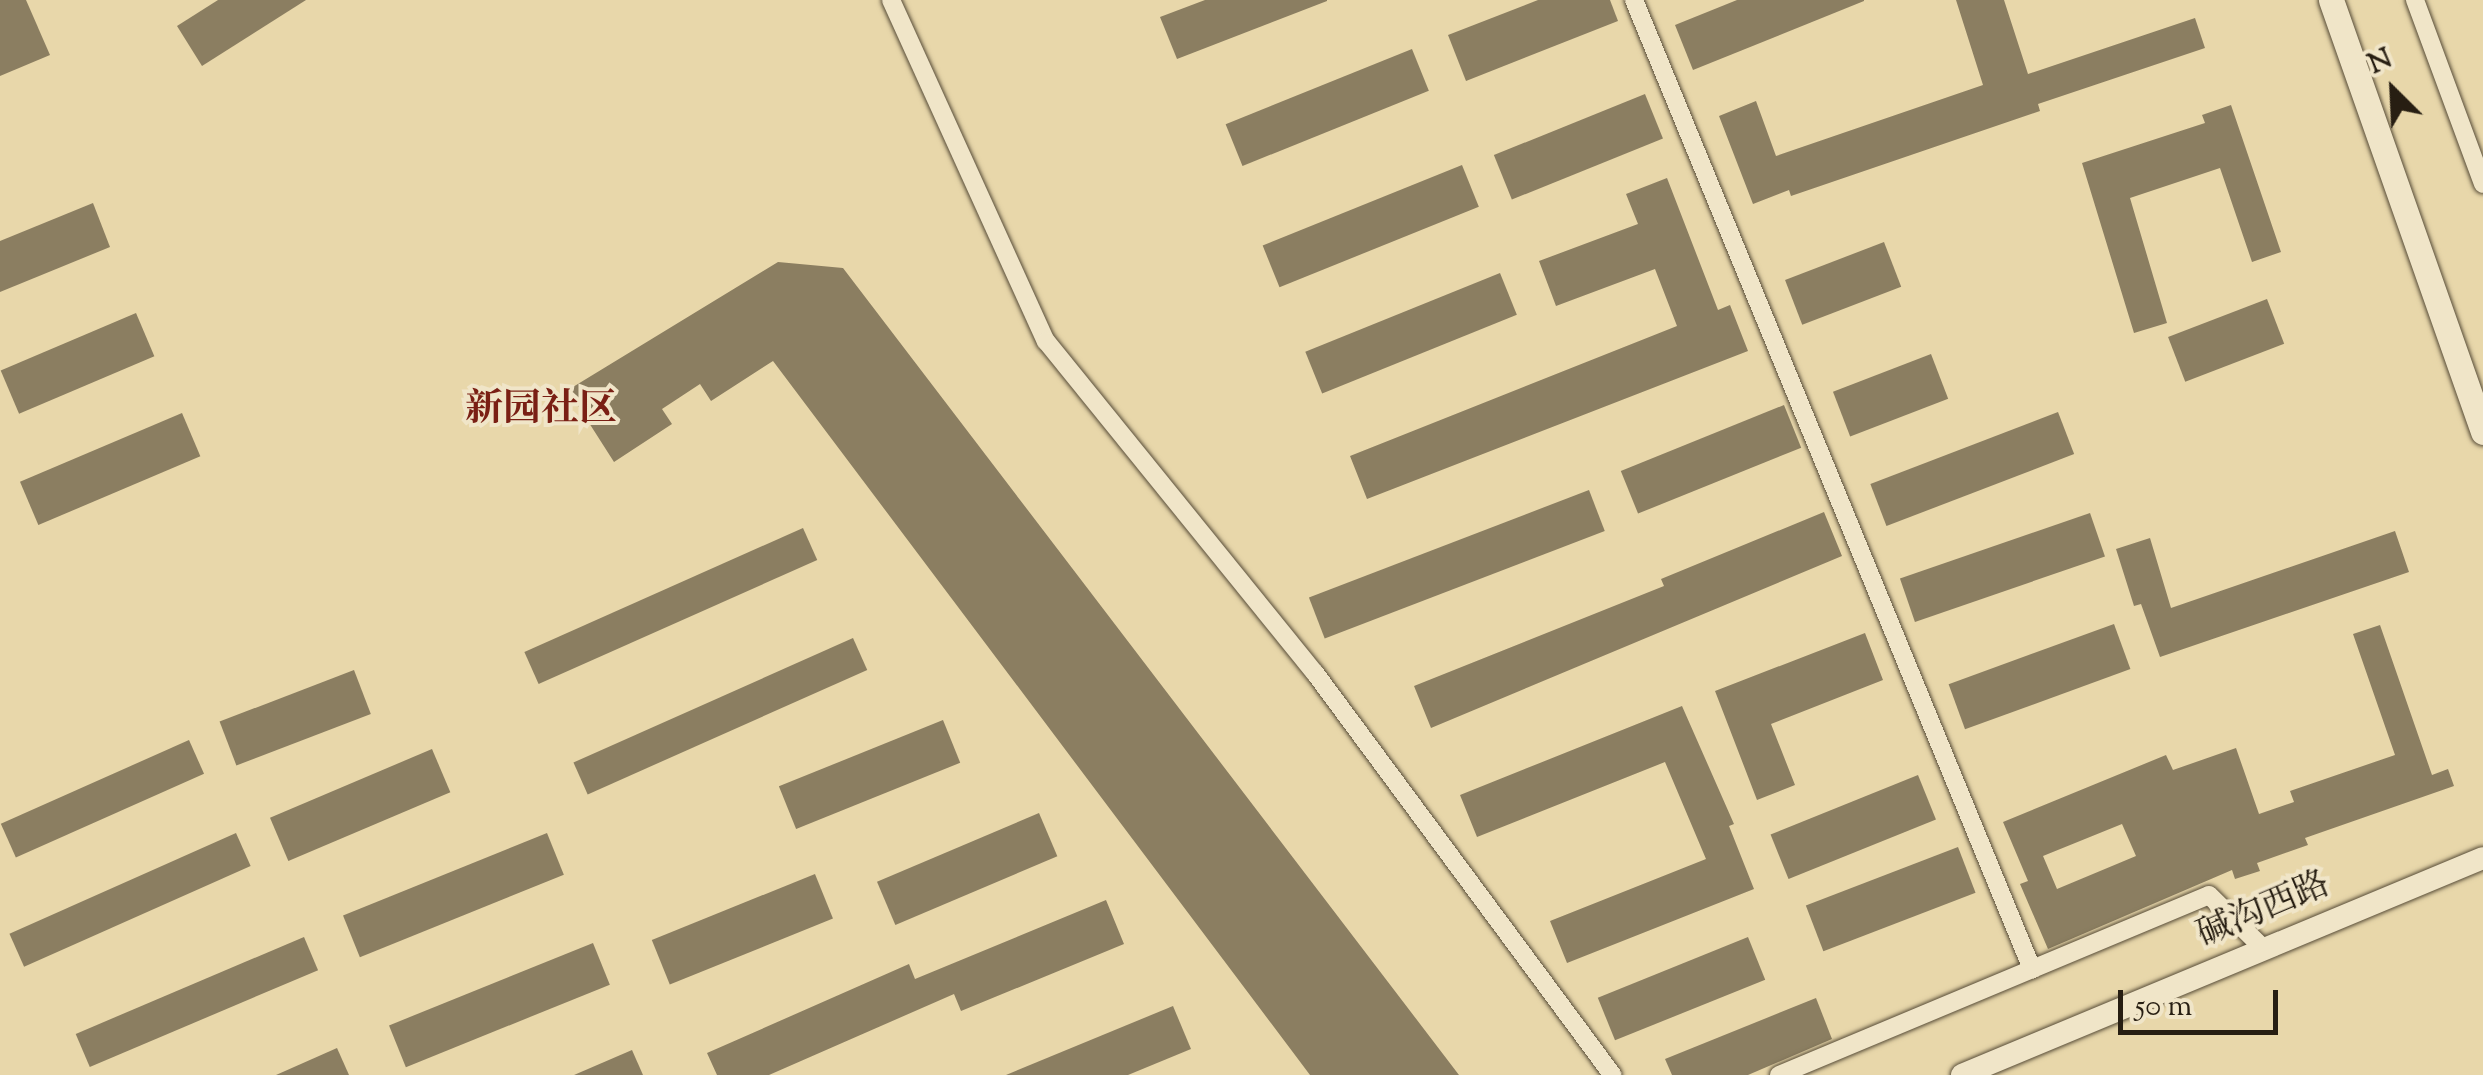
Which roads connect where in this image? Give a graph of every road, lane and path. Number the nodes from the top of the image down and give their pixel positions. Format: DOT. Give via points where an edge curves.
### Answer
graph roads {
  1 [pos="891,0"];
  2 [pos="1634,0"];
  3 [pos="2331,0"];
  4 [pos="2415,0"];
  5 [pos="2483,184"];
  6 [pos="2483,432"];
  7 [pos="2483,858"];
  8 [pos="2264,949"];
  9 [pos="2032,969"];
  10 [pos="1612,1075"];
  11 [pos="1779,1075"];
  12 [pos="1962,1075"];
  1 -- 10 [label="street" via="1046,341 1315,674"];
  2 -- 9 [label="street"];
  3 -- 6 [label="main road"];
  4 -- 5 [label="street"];
  7 -- 8 [label="street, 碱沟西路"];
  8 -- 9 [label="street" via="2209,895"];
  8 -- 12 [label="street, 碱沟西路"];
  9 -- 11 [label="street"];
}
